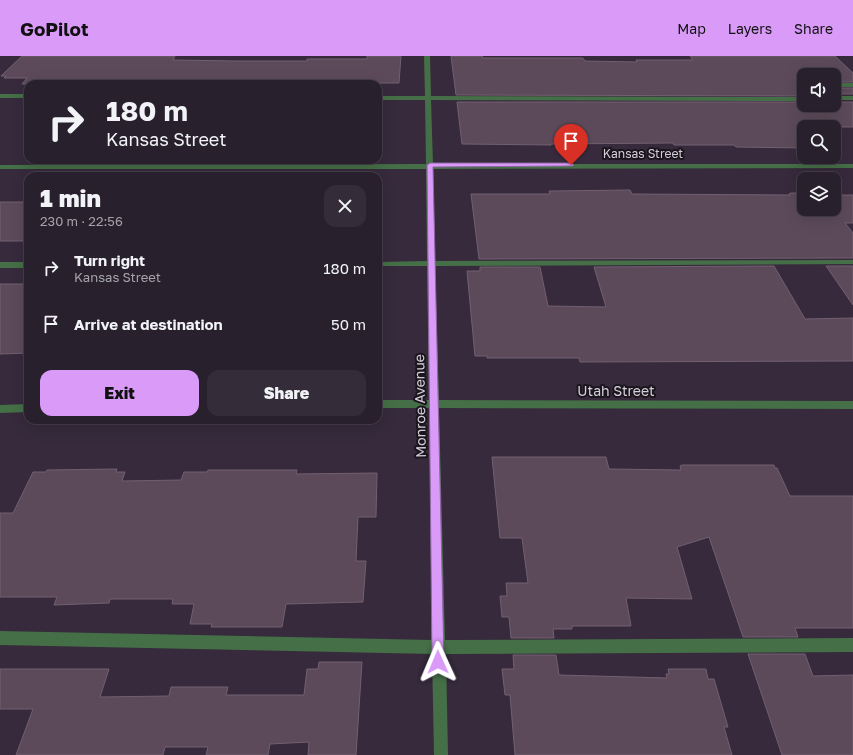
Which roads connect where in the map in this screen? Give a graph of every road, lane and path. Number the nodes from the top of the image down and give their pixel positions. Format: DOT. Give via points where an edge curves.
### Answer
graph roads {
  1 [pos="427,56"];
  2 [pos="841,85"];
  3 [pos="853,85"];
  4 [pos="0,96"];
  5 [pos="24,96"];
  6 [pos="382,98"];
  7 [pos="797,98"];
  8 [pos="841,98"];
  9 [pos="853,98"];
  10 [pos="427,99"];
  11 [pos="430,165"];
  12 [pos="853,166"];
  13 [pos="0,167"];
  14 [pos="853,262"];
  15 [pos="382,264"];
  16 [pos="431,264"];
  17 [pos="0,265"];
  18 [pos="24,265"];
  19 [pos="382,404"];
  20 [pos="434,404"];
  21 [pos="853,405"];
  22 [pos="24,408"];
  23 [pos="0,409"];
  24 [pos="0,638"];
  25 [pos="853,646"];
  26 [pos="438,647"];
  27 [pos="440,755"];
  1 -- 10 [label="street, Monroe Avenue"];
  2 -- 3 [label="street"];
  4 -- 5 [label="street"];
  6 -- 10 [label="street"];
  7 -- 10 [label="street"];
  8 -- 9 [label="street"];
  10 -- 11 [label="street, Monroe Avenue"];
  11 -- 12 [label="street, Kansas Street"];
  11 -- 13 [label="street, Kansas Street"];
  11 -- 16 [label="street, Monroe Avenue"];
  14 -- 16 [label="street"];
  15 -- 16 [label="street"];
  16 -- 20 [label="street, Monroe Avenue"];
  17 -- 18 [label="street"];
  19 -- 20 [label="street, Utah Street"];
  20 -- 21 [label="street, Utah Street"];
  20 -- 26 [label="street, Monroe Avenue"];
  22 -- 23 [label="street"];
  24 -- 26 [label="street"];
  25 -- 26 [label="street"];
  26 -- 27 [label="street, Monroe Avenue"];
}
